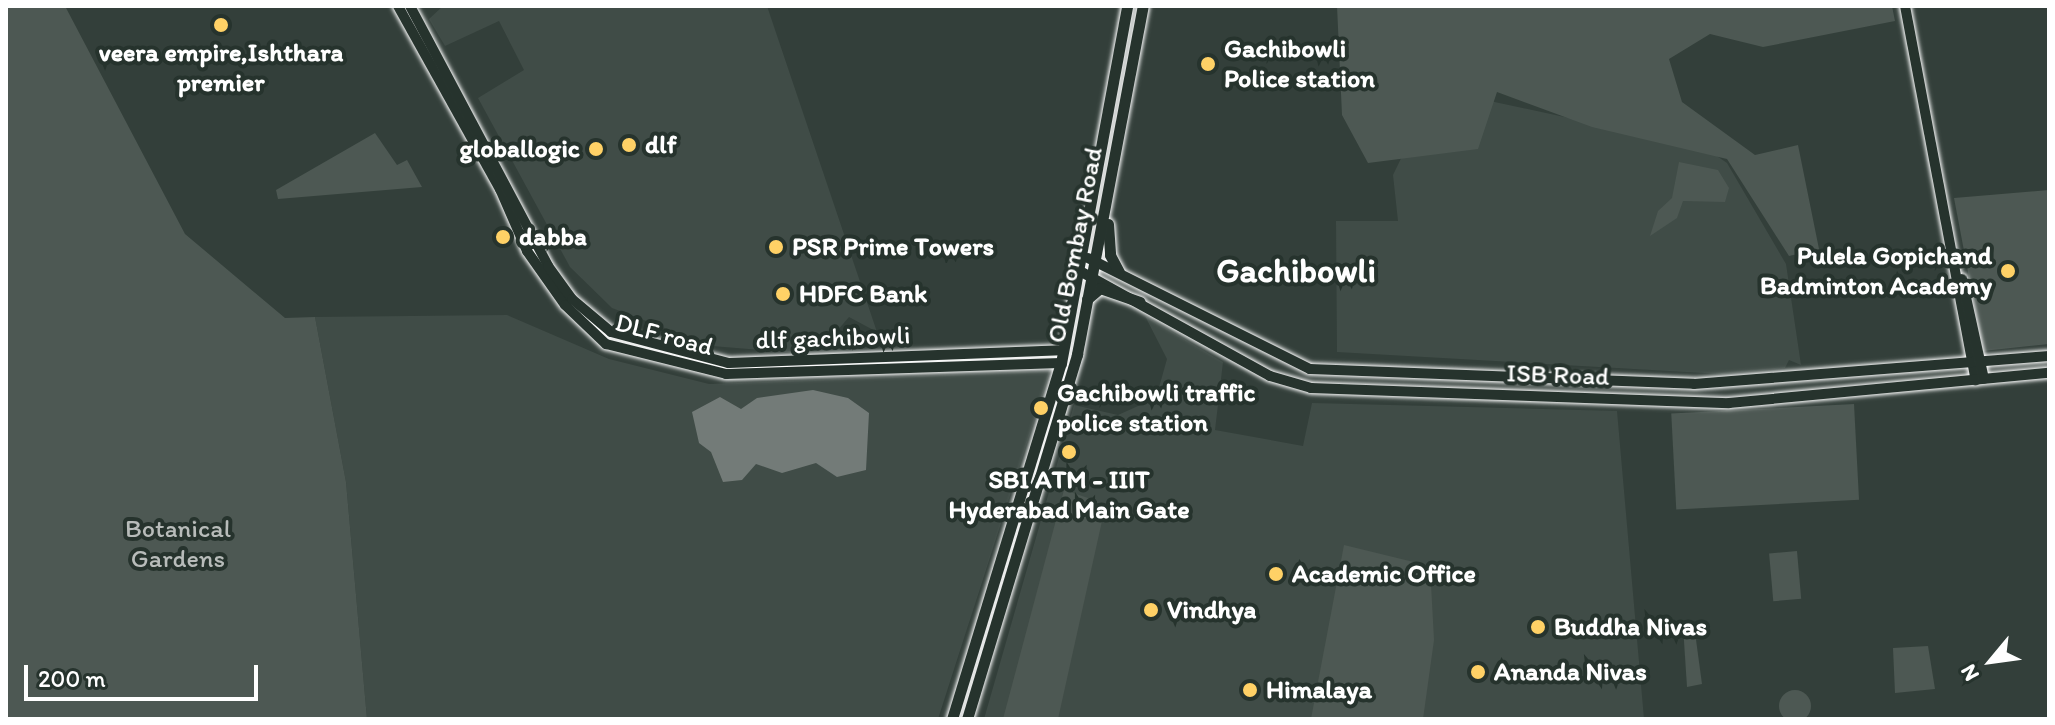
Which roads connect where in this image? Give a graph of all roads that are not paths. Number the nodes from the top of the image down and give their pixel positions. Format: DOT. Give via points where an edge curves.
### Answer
graph roads {
  1 [pos="398,6"];
  2 [pos="410,6"];
  3 [pos="1907,6"];
  4 [pos="1126,11"];
  5 [pos="1141,14"];
  6 [pos="1108,199"];
  7 [pos="1081,255"];
  8 [pos="1096,261"];
  9 [pos="1078,270"];
  10 [pos="1119,272"];
  11 [pos="1093,275"];
  12 [pos="1087,300"];
  13 [pos="1140,302"];
  14 [pos="611,332"];
  15 [pos="606,344"];
  16 [pos="1063,350"];
  17 [pos="2049,356"];
  18 [pos="1061,363"];
  19 [pos="1976,363"];
  20 [pos="2049,373"];
  21 [pos="1452,376"];
  22 [pos="1980,380"];
  23 [pos="1452,394"];
  24 [pos="952,719"];
  25 [pos="967,719"];
  1 -- 15 [label="main road, DLF road" via="500,189 527,251 565,305"];
  2 -- 14 [label="main road, dlf gachibowli" via="548,266 572,299"];
  3 -- 19 [label="main road"];
  4 -- 5 [label="main road"];
  4 -- 7 [label="main road, Old Bombay Road"];
  5 -- 6 [label="main road, Old Bombay Road"];
  6 -- 8 [label="main road, Old Bombay Road"];
  6 -- 10 [label="main road" via="1109,247"];
  7 -- 8 [label="main road, ISB Road"];
  7 -- 9 [label="main road, Old Bombay Road"];
  8 -- 10 [label="main road, ISB Road"];
  8 -- 11 [label="main road, Old Bombay Road"];
  9 -- 11 [label="main road, ISB Road"];
  9 -- 16 [label="main road, Old Bombay Road"];
  10 -- 21 [label="main road, ISB Road" via="1294,366"];
  11 -- 12 [label="main road, Old Bombay Road"];
  11 -- 13 [label="main road, ISB Road"];
  12 -- 13 [label="main road" via="1100,288"];
  12 -- 25 [label="main road, Old Bombay Road" via="1064,400"];
  13 -- 23 [label="main road, ISB Road" via="1291,384"];
  14 -- 15 [label="main road"];
  14 -- 16 [label="main road, dlf gachibowli" via="737,364"];
  15 -- 18 [label="main road, DLF road" via="726,374"];
  16 -- 18 [label="main road, Old Bombay Road"];
  17 -- 19 [label="main road, ISB Road"];
  18 -- 24 [label="main road, Old Bombay Road"];
  19 -- 21 [label="main road, ISB Road" via="1742,383"];
  19 -- 22 [label="main road"];
  20 -- 22 [label="main road, ISB Road"];
  21 -- 23 [label="main road"];
  22 -- 23 [label="main road, ISB Road" via="1729,403"];
}
